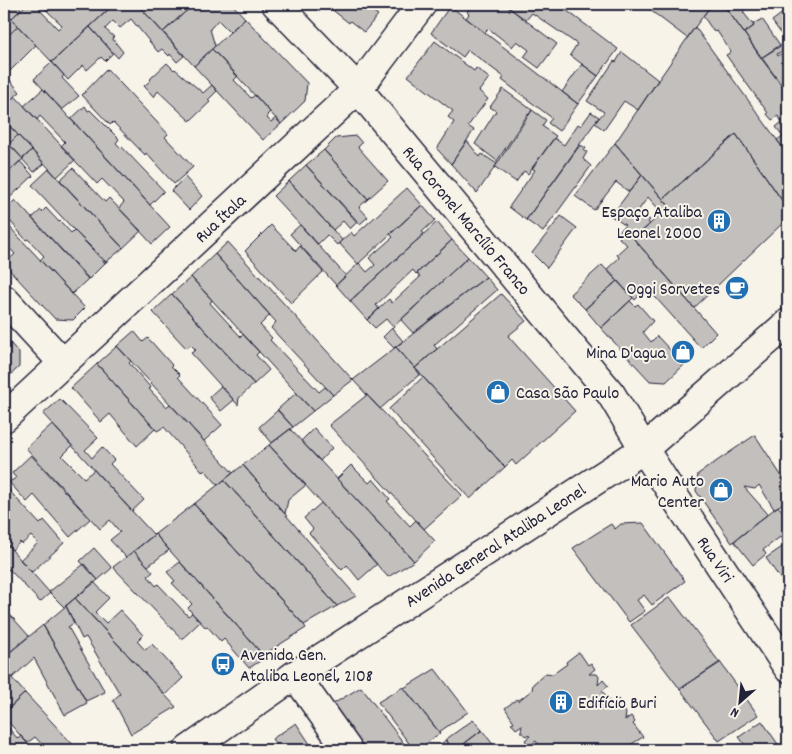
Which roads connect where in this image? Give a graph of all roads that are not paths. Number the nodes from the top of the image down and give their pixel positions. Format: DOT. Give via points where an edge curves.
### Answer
graph roads {
  1 [pos="276,4"];
  2 [pos="422,4"];
  3 [pos="358,89"];
  4 [pos="4,299"];
  5 [pos="788,323"];
  6 [pos="63,363"];
  7 [pos="4,418"];
  8 [pos="644,448"];
  9 [pos="788,668"];
  10 [pos="295,675"];
  11 [pos="188,750"];
  12 [pos="348,750"];
  1 -- 3 [label="main road, Rua Coronel Marcílio Franco"];
  2 -- 3 [label="main road, Rua Ítala"];
  3 -- 6 [label="main road, Rua Ítala"];
  3 -- 8 [label="main road, Rua Coronel Marcílio Franco" via="611,394"];
  4 -- 6 [label="main road"];
  5 -- 8 [label="main road, Avenida General Ataliba Leonel"];
  6 -- 7 [label="main road, Rua Ítala"];
  8 -- 9 [label="main road, Rua Viri"];
  8 -- 10 [label="main road, Avenida General Ataliba Leonel"];
  10 -- 11 [label="main road, Avenida General Ataliba Leonel"];
  10 -- 12 [label="main road"];
}
